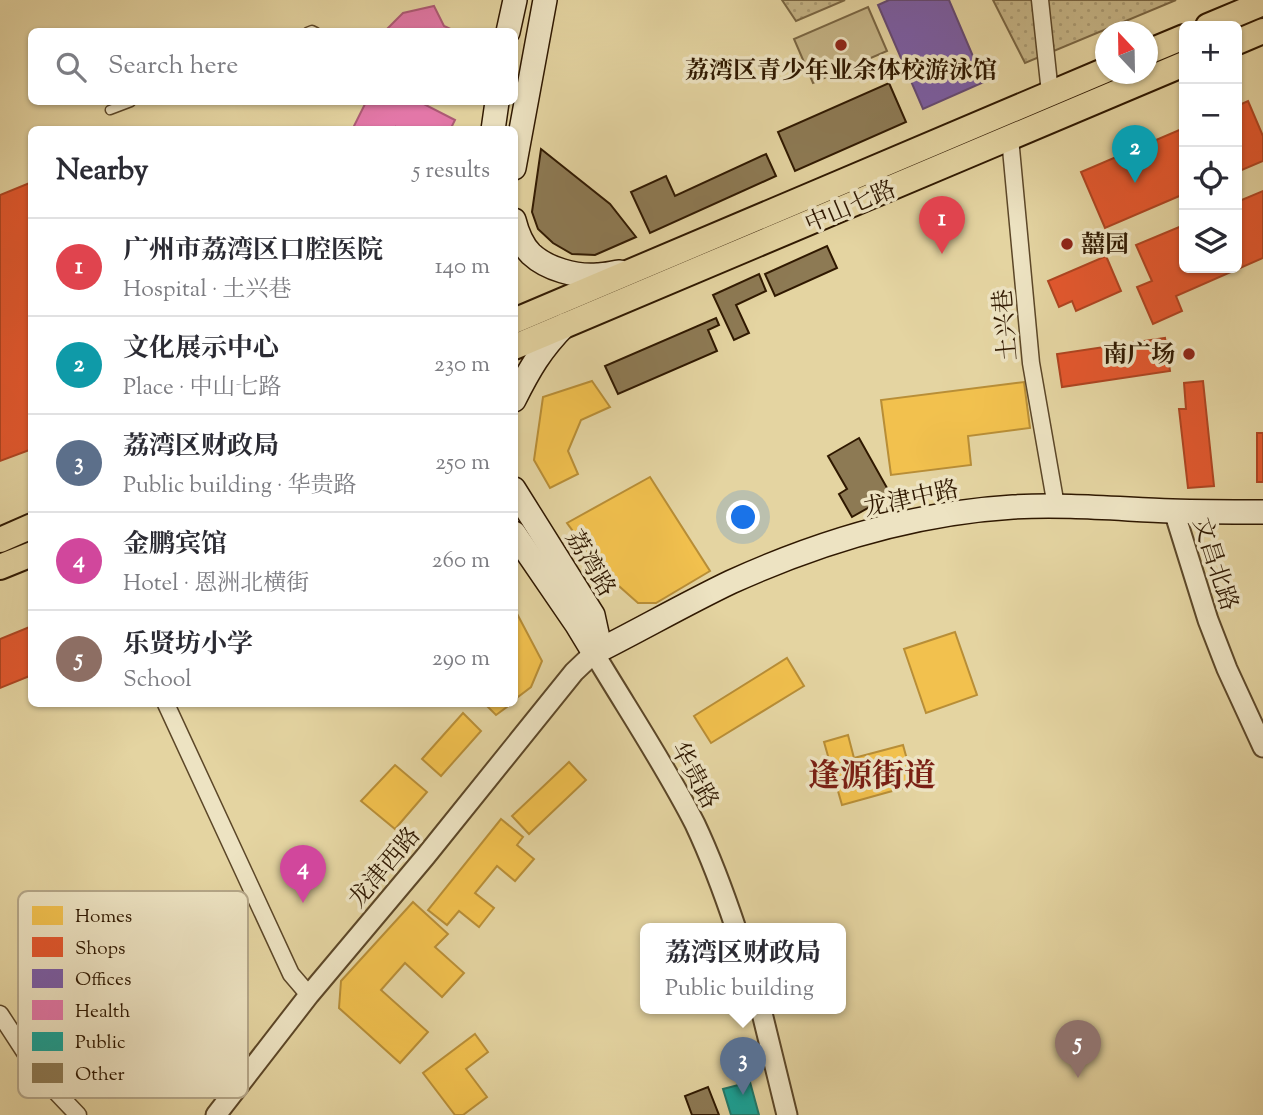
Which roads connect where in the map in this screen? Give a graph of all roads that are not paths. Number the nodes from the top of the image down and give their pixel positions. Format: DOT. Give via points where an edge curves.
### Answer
graph roads {
  1 [pos="515,0"];
  2 [pos="545,0"];
  3 [pos="1040,0"];
  4 [pos="1263,3"];
  5 [pos="1220,21"];
  6 [pos="509,28"];
  7 [pos="1263,30"];
  8 [pos="1179,39"];
  9 [pos="1242,39"];
  10 [pos="1158,48"];
  11 [pos="1179,66"];
  12 [pos="1095,74"];
  13 [pos="1050,93"];
  14 [pos="123,105"];
  15 [pos="110,110"];
  16 [pos="1010,138"];
  17 [pos="518,146"];
  18 [pos="518,232"];
  19 [pos="640,268"];
  20 [pos="518,319"];
  21 [pos="566,325"];
  22 [pos="518,345"];
  23 [pos="518,392"];
  24 [pos="518,495"];
  25 [pos="1056,506"];
  26 [pos="1174,511"];
  27 [pos="1263,512"];
  28 [pos="28,528"];
  29 [pos="518,539"];
  30 [pos="0,540"];
  31 [pos="28,556"];
  32 [pos="0,567"];
  33 [pos="594,653"];
  34 [pos="167,707"];
  35 [pos="1263,747"];
  36 [pos="734,923"];
  37 [pos="309,995"];
  38 [pos="0,1014"];
  39 [pos="762,1014"];
  40 [pos="18,1042"];
  41 [pos="248,1074"];
  42 [pos="61,1098"];
  43 [pos="229,1098"];
  44 [pos="76,1114"];
  45 [pos="216,1115"];
  46 [pos="787,1115"];
  1 -- 6 [label="main road"];
  2 -- 17 [label="main road"];
  3 -- 13 [label="street"];
  4 -- 5 [label="main road"];
  7 -- 9 [label="main road"];
  8 -- 10 [label="main road"];
  11 -- 16 [label="main road, 中山七路"];
  12 -- 13 [label="main road, 中山七路"];
  13 -- 19 [label="main road, 中山七路"];
  14 -- 15 [label="lane"];
  16 -- 21 [label="main road, 中山七路"];
  16 -- 25 [label="street, 土兴巷" via="1031,363"];
  18 -- 19 [label="main road" via="532,254 565,271 597,275"];
  19 -- 20 [label="main road, 中山七路"];
  21 -- 22 [label="main road, 中山七路"];
  21 -- 23 [label="main road" via="541,350"];
  24 -- 33 [label="main road, 荔湾路" via="593,615 598,638"];
  25 -- 26 [label="main road, 龙津中路"];
  25 -- 33 [label="main road, 龙津中路" via="938,517 804,552 731,582"];
  26 -- 27 [label="main road, 龙津中路"];
  26 -- 35 [label="street, 文昌北路" via="1213,632"];
  28 -- 30 [label="main road"];
  29 -- 33 [label="main road, 荔湾路"];
  31 -- 32 [label="main road"];
  33 -- 36 [label="street, 华贵路" via="696,826"];
  33 -- 37 [label="street, 龙津西路"];
  34 -- 37 [label="street" via="291,974"];
  37 -- 41 [label="street, 龙津西路"];
  38 -- 40 [label="street"];
  39 -- 46 [label="street"];
  42 -- 44 [label="street"];
  43 -- 45 [label="street, 龙津西路"];
}
